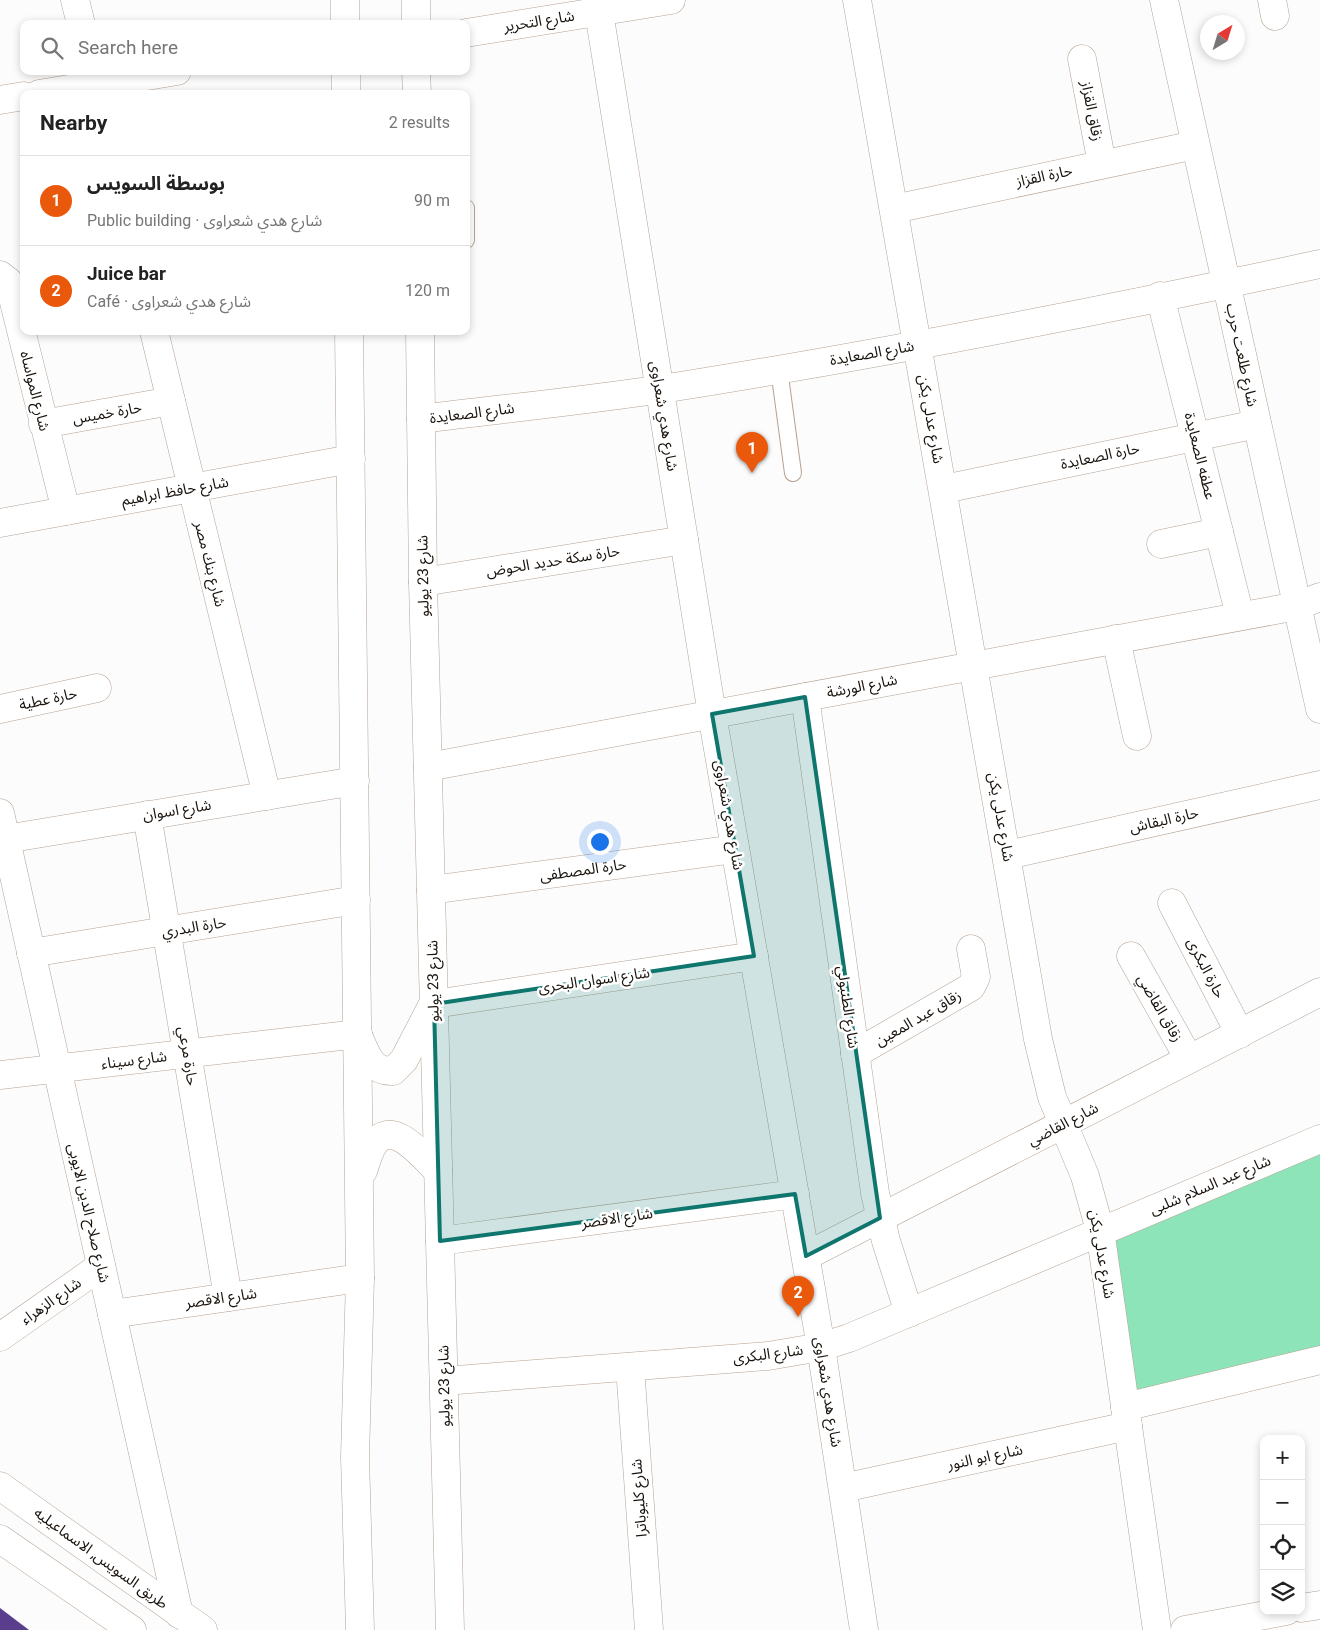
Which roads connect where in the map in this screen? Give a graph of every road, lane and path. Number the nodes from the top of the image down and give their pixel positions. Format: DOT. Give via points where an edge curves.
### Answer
graph roads {
  1 [pos="76,0"];
  2 [pos="345,0"];
  3 [pos="416,0"];
  4 [pos="671,0"];
  5 [pos="857,0"];
  6 [pos="1164,0"];
  7 [pos="598,6"];
  8 [pos="80,20"];
  9 [pos="345,20"];
  10 [pos="416,20"];
  11 [pos="470,32"];
  12 [pos="1082,59"];
  13 [pos="150,75"];
  14 [pos="346,75"];
  15 [pos="416,75"];
  16 [pos="95,83"];
  17 [pos="59,90"];
  18 [pos="346,90"];
  19 [pos="417,90"];
  20 [pos="20,97"];
  21 [pos="0,100"];
  22 [pos="1195,145"];
  23 [pos="1102,164"];
  24 [pos="894,209"];
  25 [pos="1320,264"];
  26 [pos="0,275"];
  27 [pos="1226,284"];
  28 [pos="1160,296"];
  29 [pos="20,328"];
  30 [pos="22,335"];
  31 [pos="155,335"];
  32 [pos="349,335"];
  33 [pos="420,335"];
  34 [pos="918,345"];
  35 [pos="779,369"];
  36 [pos="660,389"];
  37 [pos="170,401"];
  38 [pos="421,419"];
  39 [pos="43,424"];
  40 [pos="1257,424"];
  41 [pos="1195,436"];
  42 [pos="351,459"];
  43 [pos="793,474"];
  44 [pos="192,488"];
  45 [pos="944,489"];
  46 [pos="66,511"];
  47 [pos="0,523"];
  48 [pos="1219,532"];
  49 [pos="684,540"];
  50 [pos="1161,544"];
  51 [pos="423,582"];
  52 [pos="1309,601"];
  53 [pos="1240,616"];
  54 [pos="1116,639"];
  55 [pos="975,665"];
  56 [pos="97,688"];
  57 [pos="805,697"];
  58 [pos="0,709"];
  59 [pos="1320,710"];
  60 [pos="712,714"];
  61 [pos="1137,736"];
  62 [pos="428,767"];
  63 [pos="354,781"];
  64 [pos="1320,785"];
  65 [pos="267,796"];
  66 [pos="0,813"];
  67 [pos="147,815"];
  68 [pos="3,840"];
  69 [pos="735,849"];
  70 [pos="1008,856"];
  71 [pos="431,890"];
  72 [pos="356,900"];
  73 [pos="1172,903"];
  74 [pos="168,931"];
  75 [pos="970,948"];
  76 [pos="31,954"];
  77 [pos="754,956"];
  78 [pos="1131,956"];
  79 [pos="1320,992"];
  80 [pos="434,1004"];
  81 [pos="358,1034"];
  82 [pos="1240,1034"];
  83 [pos="188,1053"];
  84 [pos="855,1054"];
  85 [pos="1189,1059"];
  86 [pos="56,1069"];
  87 [pos="0,1075"];
  88 [pos="1062,1124"];
  89 [pos="1320,1139"];
  90 [pos="438,1171"];
  91 [pos="360,1181"];
  92 [pos="795,1194"];
  93 [pos="880,1218"];
  94 [pos="1100,1230"];
  95 [pos="440,1241"];
  96 [pos="806,1256"];
  97 [pos="101,1266"];
  98 [pos="360,1278"];
  99 [pos="228,1297"];
  100 [pos="909,1312"];
  101 [pos="112,1314"];
  102 [pos="2,1332"];
  103 [pos="821,1347"];
  104 [pos="1320,1360"];
  105 [pos="630,1367"];
  106 [pos="444,1381"];
  107 [pos="1126,1417"];
  108 [pos="0,1486"];
  109 [pos="843,1488"];
  110 [pos="0,1539"];
  111 [pos="360,1600"];
  112 [pos="1320,1605"];
  113 [pos="1305,1607"];
  114 [pos="179,1614"];
  115 [pos="1265,1615"];
  116 [pos="128,1629"];
  117 [pos="203,1630"];
  118 [pos="345,1630"];
  119 [pos="360,1630"];
  120 [pos="450,1630"];
  121 [pos="649,1630"];
  122 [pos="864,1630"];
  123 [pos="1157,1630"];
  124 [pos="1185,1630"];
  1 -- 8 [label="street"];
  2 -- 9 [label="street"];
  3 -- 10 [label="street"];
  4 -- 7 [label="street, شارع التحرير"];
  5 -- 24 [label="street, شارع عدلى يكن"];
  6 -- 22 [label="street, شارع طلعت حرب"];
  7 -- 11 [label="street, شارع التحرير"];
  7 -- 36 [label="street, شارع هدي شعراوى"];
  12 -- 23 [label="street, زقاق القزاز"];
  13 -- 16 [label="street"];
  14 -- 18 [label="street"];
  15 -- 19 [label="street"];
  16 -- 17 [label="street"];
  20 -- 21 [label="street"];
  22 -- 23 [label="street, حارة القزاز"];
  22 -- 27 [label="street, شارع طلعت حرب"];
  23 -- 24 [label="street, حارة القزاز"];
  24 -- 34 [label="street, شارع عدلى يكن"];
  25 -- 27 [label="street, شارع الصعايدة"];
  26 -- 29 [label="street, شارع المواساه" via="9,282"];
  27 -- 28 [label="street, شارع الصعايدة"];
  27 -- 40 [label="street, شارع طلعت حرب"];
  28 -- 34 [label="street, شارع الصعايدة"];
  28 -- 41 [label="street, عطفه الصعايدة"];
  30 -- 39 [label="street, شارع المواساه"];
  31 -- 37 [label="street, شارع بنك مصر"];
  32 -- 42 [label="street"];
  33 -- 38 [label="street, شارع 23 يوليو"];
  34 -- 35 [label="street, شارع الصعايدة"];
  34 -- 45 [label="street, شارع عدلى يكن"];
  35 -- 36 [label="street, شارع الصعايدة"];
  35 -- 43 [label="lane"];
  36 -- 38 [label="street, شارع الصعايدة"];
  36 -- 49 [label="street, شارع هدي شعراوى"];
  37 -- 39 [label="street, حارة خميس"];
  37 -- 44 [label="street, شارع بنك مصر"];
  38 -- 51 [label="street, شارع 23 يوليو"];
  39 -- 46 [label="street, شارع المواساه"];
  40 -- 41 [label="street, حارة الصعايدة"];
  40 -- 52 [label="street, شارع طلعت حرب"];
  41 -- 45 [label="street, حارة الصعايدة"];
  41 -- 48 [label="street, عطفه الصعايدة"];
  42 -- 44 [label="street, شارع حافظ ابراهيم"];
  42 -- 63 [label="street"];
  44 -- 46 [label="street, شارع حافظ ابراهيم"];
  44 -- 65 [label="street, شارع بنك مصر"];
  45 -- 55 [label="street, شارع عدلى يكن"];
  46 -- 47 [label="street, شارع حافظ ابراهيم"];
  48 -- 50 [label="street"];
  48 -- 53 [label="street, عطفه الصعايدة"];
  49 -- 51 [label="street, حارة سكة حديد الحوض"];
  49 -- 60 [label="street, شارع هدي شعراوى"];
  51 -- 62 [label="street, شارع 23 يوليو"];
  52 -- 53 [label="street, شارع الورشة"];
  52 -- 59 [label="street, شارع طلعت حرب"];
  53 -- 54 [label="street, شارع الورشة"];
  54 -- 55 [label="street, شارع الورشة"];
  54 -- 61 [label="street"];
  55 -- 57 [label="street, شارع الورشة"];
  55 -- 70 [label="street, شارع عدلى يكن"];
  56 -- 58 [label="street, حارة عطية"];
  57 -- 60 [label="street, شارع الورشة"];
  57 -- 84 [label="street, شارع الطنبولي"];
  60 -- 62 [label="street, شارع الورشة"];
  60 -- 69 [label="street, شارع هدي شعراوى"];
  62 -- 71 [label="street, شارع 23 يوليو"];
  63 -- 65 [label="street, شارع اسوان"];
  63 -- 72 [label="street"];
  64 -- 70 [label="street, حارة البقاش"];
  65 -- 67 [label="street, شارع اسوان"];
  66 -- 68 [label="street, شارع صلاح الدين الايوبى"];
  67 -- 68 [label="street, شارع اسوان"];
  67 -- 74 [label="street, حارة مرعي"];
  68 -- 76 [label="street, شارع صلاح الدين الايوبى"];
  69 -- 71 [label="street, حارة المصطفى"];
  69 -- 77 [label="street, شارع هدي شعراوى"];
  70 -- 88 [label="street, شارع عدلى يكن" via="1038,1039"];
  71 -- 80 [label="street, شارع 23 يوليو"];
  72 -- 74 [label="street, حارة البدري"];
  72 -- 81 [label="street"];
  73 -- 82 [label="street, حارة البكرى"];
  74 -- 76 [label="street, حارة البدري"];
  74 -- 83 [label="street, حارة مرعي"];
  75 -- 84 [label="street, زقاق عبد المعين" via="976,977 971,987"];
  76 -- 86 [label="street, شارع صلاح الدين الايوبى"];
  77 -- 80 [label="street, شارع اسوان البحرى"];
  77 -- 92 [label="street, شارع هدي شعراوى"];
  78 -- 85 [label="street, زقاق القاضي"];
  79 -- 82 [label="street, شارع القاضي"];
  80 -- 81 [label="street" via="404,1060 392,1071 377,1069 371,1064"];
  80 -- 90 [label="street, شارع 23 يوليو"];
  81 -- 83 [label="street, شارع سيناء"];
  81 -- 91 [label="street"];
  82 -- 85 [label="street, شارع القاضي"];
  83 -- 86 [label="street, شارع سيناء"];
  83 -- 99 [label="street, حارة مرعي"];
  84 -- 93 [label="street, شارع الطنبولي"];
  85 -- 88 [label="street, شارع القاضي"];
  86 -- 87 [label="street, شارع سيناء"];
  86 -- 97 [label="street, شارع صلاح الدين الايوبى"];
  88 -- 93 [label="street, شارع القاضي"];
  88 -- 94 [label="street, شارع عدلى يكن" via="1085,1176"];
  89 -- 94 [label="street, شارع عبد السلام شلبى"];
  90 -- 91 [label="street" via="404,1138 385,1135 371,1148"];
  90 -- 95 [label="street, شارع 23 يوليو"];
  91 -- 98 [label="street"];
  92 -- 95 [label="street, شارع الاقصر"];
  92 -- 96 [label="street, شارع هدي شعراوى"];
  93 -- 96 [label="street, شارع القاضي"];
  93 -- 100 [label="street, شارع الطنبولي"];
  94 -- 100 [label="street, شارع البكرى"];
  94 -- 107 [label="street, شارع عدلى يكن"];
  95 -- 106 [label="street, شارع 23 يوليو"];
  96 -- 103 [label="street, شارع هدي شعراوى"];
  97 -- 101 [label="street, شارع صلاح الدين الايوبى"];
  97 -- 102 [label="street, شارع الزهراء"];
  98 -- 99 [label="street, شارع الاقصر"];
  98 -- 111 [label="street" via="355,1457"];
  99 -- 101 [label="street, شارع الاقصر"];
  100 -- 103 [label="street, شارع البكرى"];
  101 -- 114 [label="street, شارع صلاح الدين الايوبى"];
  103 -- 105 [label="street, شارع البكرى" via="768,1356"];
  103 -- 109 [label="street, شارع هدي شعراوى"];
  104 -- 107 [label="street, شارع ابو النور"];
  105 -- 106 [label="street, شارع البكرى"];
  105 -- 121 [label="street, شارع كليوباترا"];
  106 -- 120 [label="street, شارع 23 يوليو"];
  107 -- 109 [label="street, شارع ابو النور"];
  107 -- 123 [label="street, شارع عدلى يكن"];
  108 -- 114 [label="street, طريق السويس, الاسماعيليه"];
  109 -- 122 [label="street, شارع هدي شعراوى"];
  110 -- 116 [label="street"];
  111 -- 118 [label="street"];
  111 -- 119 [label="street"];
  112 -- 113 [label="street"];
  114 -- 117 [label="street, طريق السويس, الاسماعيليه"];
  115 -- 124 [label="street"];
}
